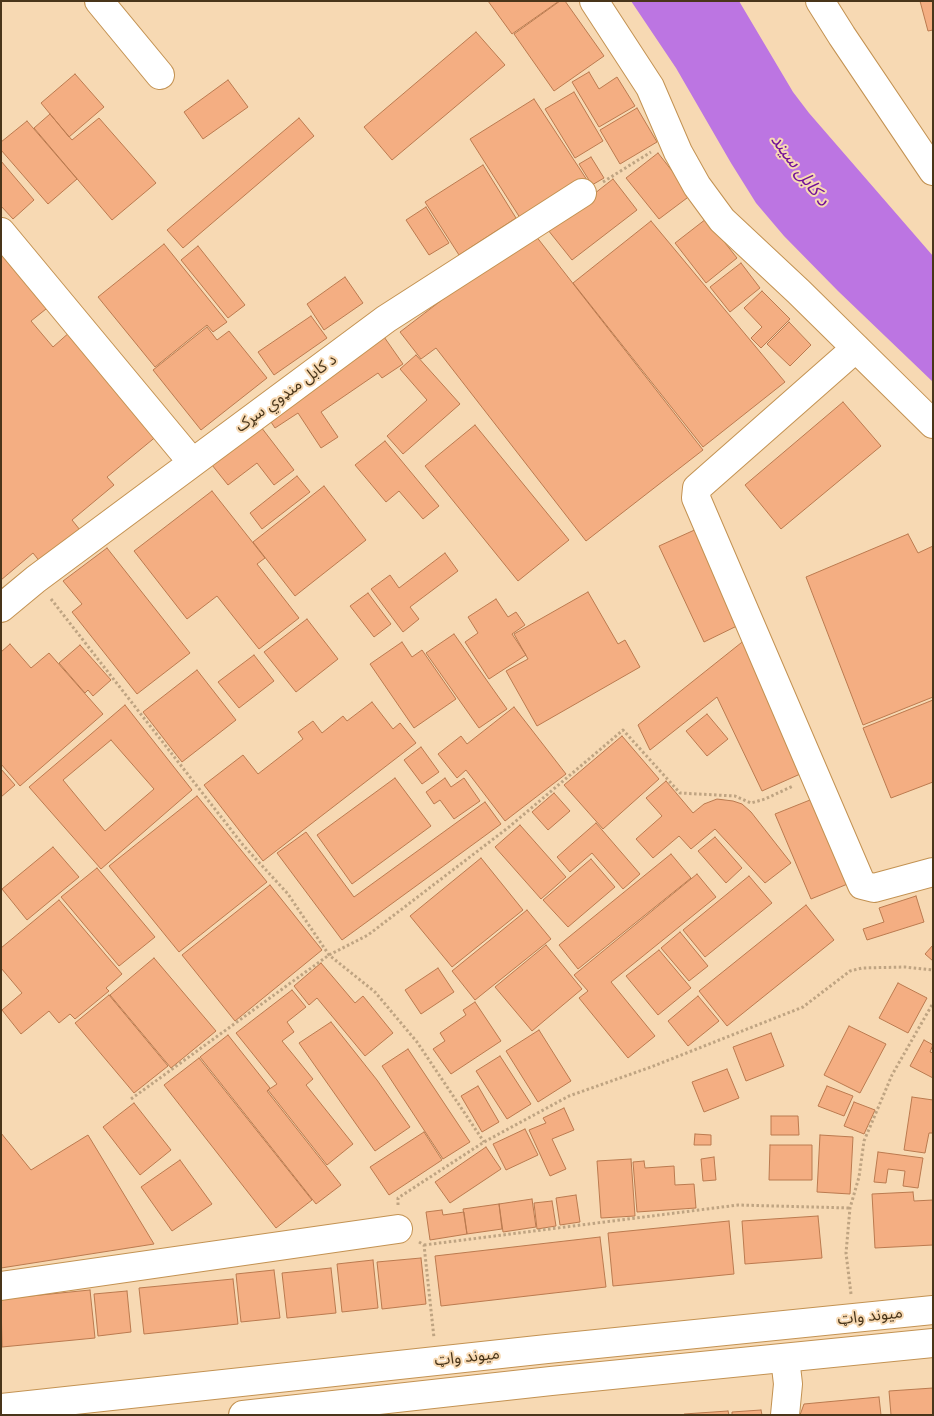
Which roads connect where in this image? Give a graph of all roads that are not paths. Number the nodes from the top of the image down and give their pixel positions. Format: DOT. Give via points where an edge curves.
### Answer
graph roads {
  1 [pos="99,1"];
  2 [pos="594,1"];
  3 [pos="820,1"];
  4 [pos="160,75"];
  5 [pos="933,171"];
  6 [pos="582,193"];
  7 [pos="1,232"];
  8 [pos="856,348"];
  9 [pos="933,424"];
  10 [pos="192,462"];
  11 [pos="1,608"];
  12 [pos="933,872"];
  13 [pos="398,1229"];
  14 [pos="1,1286"];
  15 [pos="933,1310"];
  16 [pos="933,1343"];
  17 [pos="785,1358"];
  18 [pos="1,1408"];
  19 [pos="243,1415"];
  20 [pos="785,1415"];
  1 -- 4 [label="street"];
  2 -- 8 [label="street" via="650,87 678,152 697,186 722,220"];
  3 -- 5 [label="street"];
  6 -- 10 [label="street, د کابل منډوي سړک" via="386,319"];
  7 -- 10 [label="street"];
  8 -- 9 [label="street"];
  8 -- 12 [label="street" via="697,488 696,498 862,885 874,888"];
  10 -- 11 [label="street, د کابل منډوي سړک"];
  13 -- 14 [label="street"];
  15 -- 18 [label="street, میوند واټ"];
  16 -- 17 [label="street, میوند واټ"];
  17 -- 19 [label="street, میوند واټ"];
  17 -- 20 [label="street" via="788,1384"];
}
